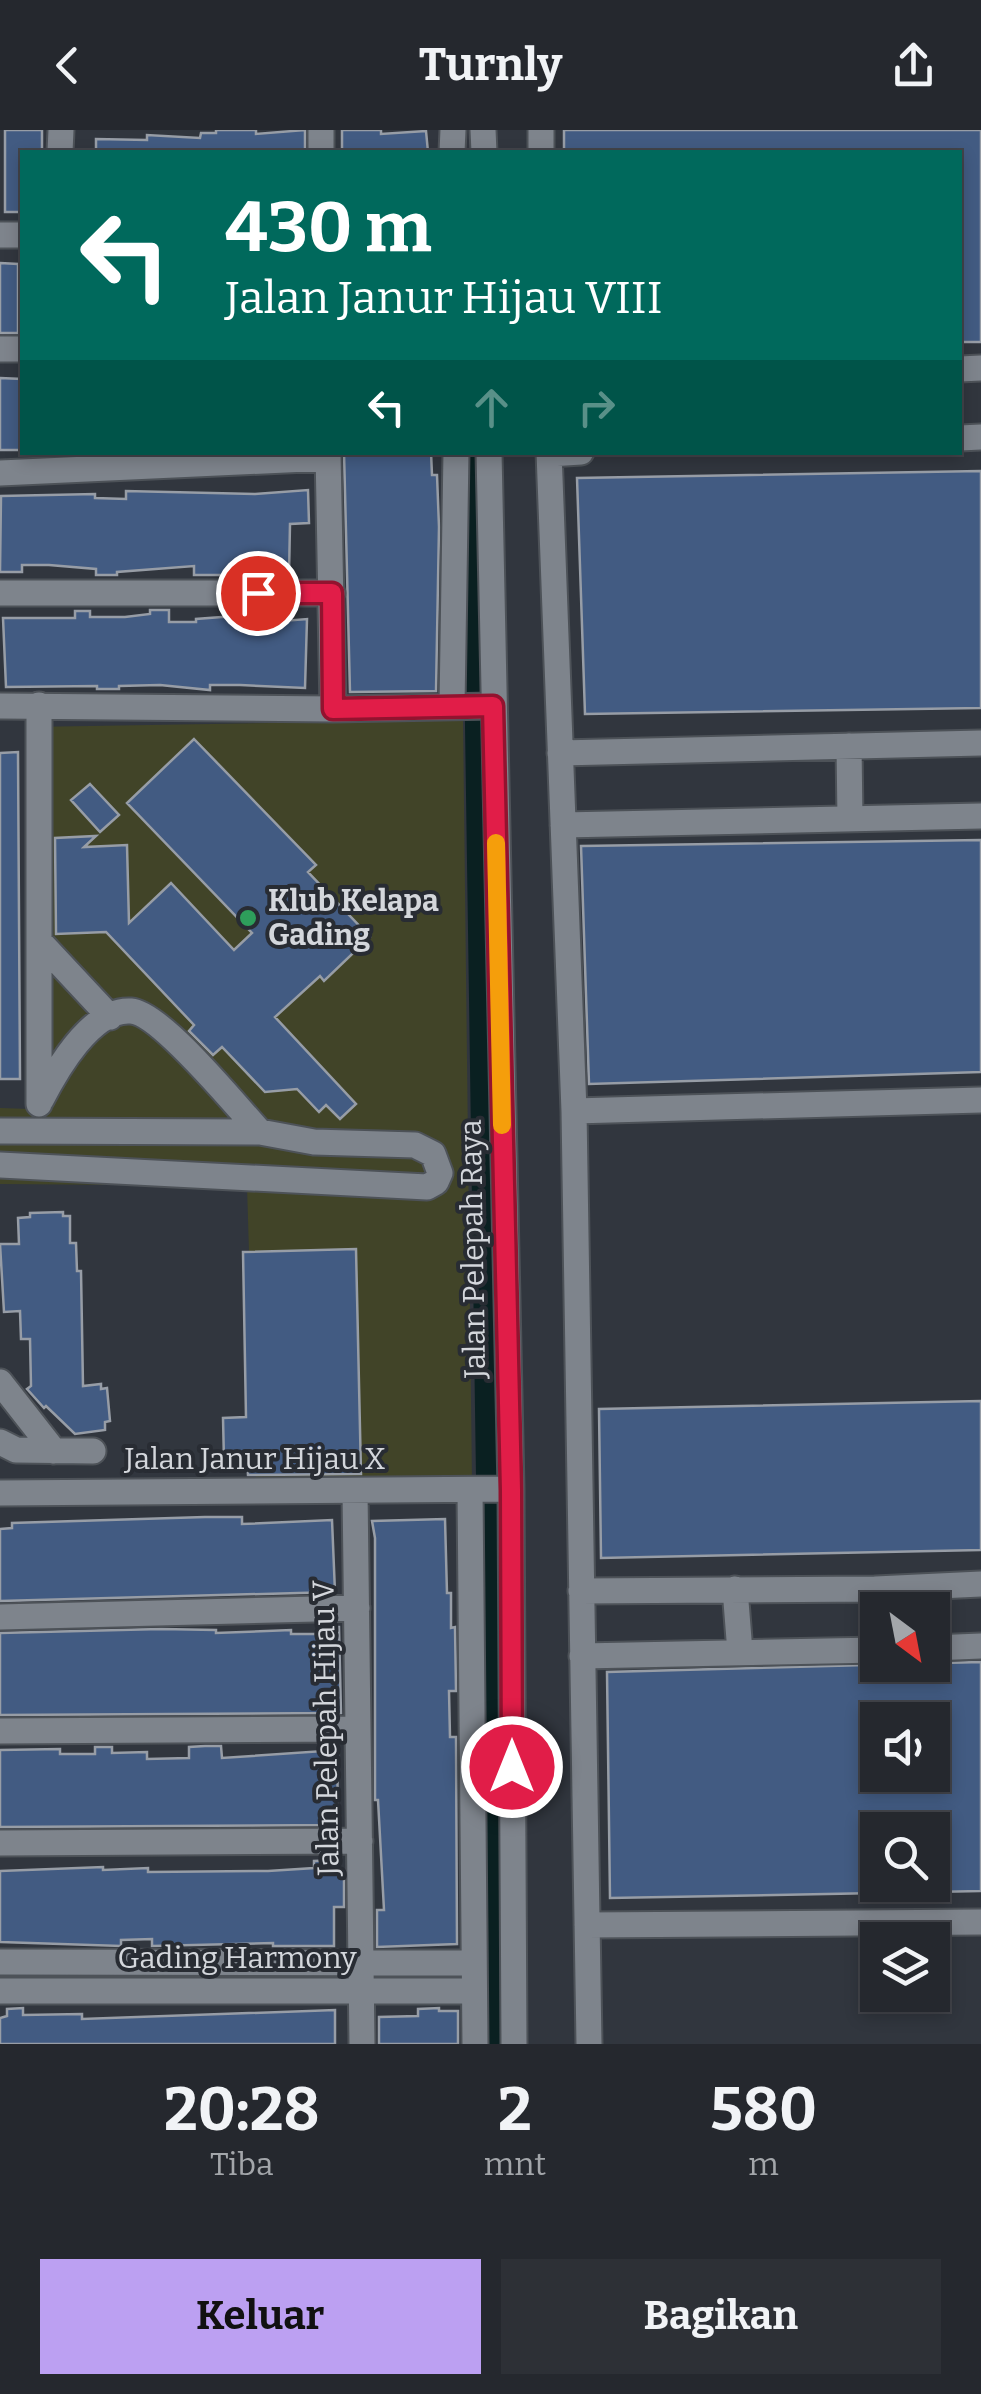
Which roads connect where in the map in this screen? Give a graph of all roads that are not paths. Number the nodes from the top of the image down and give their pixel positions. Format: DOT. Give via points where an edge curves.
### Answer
graph roads {
  1 [pos="981,426"];
  2 [pos="981,437"];
  3 [pos="456,455"];
  4 [pos="488,455"];
  5 [pos="549,455"];
  6 [pos="328,456"];
  7 [pos="0,473"];
  8 [pos="0,593"];
  9 [pos="332,593"];
  10 [pos="39,704"];
  11 [pos="0,706"];
  12 [pos="474,706"];
  13 [pos="333,709"];
  14 [pos="981,742"];
  15 [pos="849,746"];
  16 [pos="560,753"];
  17 [pos="981,816"];
  18 [pos="850,819"];
  19 [pos="562,825"];
  20 [pos="40,942"];
  21 [pos="110,1017"];
  22 [pos="981,1100"];
  23 [pos="39,1104"];
  24 [pos="574,1112"];
  25 [pos="12,1131"];
  26 [pos="260,1132"];
  27 [pos="314,1142"];
  28 [pos="0,1166"];
  29 [pos="308,1183"];
  30 [pos="0,1382"];
  31 [pos="0,1442"];
  32 [pos="54,1451"];
  33 [pos="93,1451"];
  34 [pos="487,1490"];
  35 [pos="355,1491"];
  36 [pos="0,1494"];
  37 [pos="981,1584"];
  38 [pos="735,1590"];
  39 [pos="581,1591"];
  40 [pos="935,1592"];
  41 [pos="860,1601"];
  42 [pos="357,1608"];
  43 [pos="0,1617"];
  44 [pos="981,1646"];
  45 [pos="950,1647"];
  46 [pos="860,1650"];
  47 [pos="740,1652"];
  48 [pos="582,1656"];
  49 [pos="357,1729"];
  50 [pos="0,1731"];
  51 [pos="360,1841"];
  52 [pos="0,1843"];
  53 [pos="981,1922"];
  54 [pos="587,1925"];
  55 [pos="0,1962"];
  56 [pos="474,1963"];
  57 [pos="362,1964"];
  58 [pos="0,1991"];
  59 [pos="361,1991"];
  60 [pos="474,1991"];
  61 [pos="362,2044"];
  62 [pos="474,2044"];
  63 [pos="514,2044"];
  64 [pos="589,2044"];
  1 -- 2 [label="street"];
  3 -- 12 [label="street, Jalan Pelepah Raya"];
  4 -- 12 [label="street, Jalan Pelepah Raya"];
  5 -- 16 [label="street"];
  6 -- 7 [label="street"];
  6 -- 9 [label="street"];
  8 -- 9 [label="street"];
  9 -- 13 [label="street"];
  10 -- 11 [label="street"];
  10 -- 13 [label="street"];
  10 -- 20 [label="street"];
  12 -- 13 [label="street"];
  12 -- 34 [label="street, Jalan Pelepah Raya"];
  14 -- 15 [label="street"];
  15 -- 16 [label="street"];
  15 -- 18 [label="street"];
  16 -- 19 [label="street"];
  17 -- 18 [label="street"];
  18 -- 19 [label="street"];
  19 -- 24 [label="street"];
  20 -- 21 [label="street"];
  20 -- 23 [label="street"];
  21 -- 23 [label="street" via="77,1042"];
  21 -- 26 [label="street" via="134,1011 159,1023"];
  22 -- 24 [label="street"];
  23 -- 25 [label="street"];
  24 -- 39 [label="street"];
  25 -- 26 [label="street"];
  26 -- 27 [label="street"];
  27 -- 29 [label="street" via="318,1164"];
  27 -- 29 [label="street" via="415,1145 434,1154 440,1173 426,1187"];
  28 -- 29 [label="street"];
  30 -- 32 [label="street"];
  31 -- 32 [label="street" via="16,1450"];
  32 -- 33 [label="street"];
  34 -- 35 [label="street, Jalan Janur Hijau X"];
  34 -- 56 [label="street, Jalan Pelepah Raya"];
  34 -- 63 [label="street, Jalan Pelepah Raya"];
  35 -- 36 [label="street, Jalan Janur Hijau X"];
  35 -- 42 [label="street, Jalan Pelepah Hijau V"];
  37 -- 40 [label="street"];
  38 -- 39 [label="street"];
  38 -- 41 [label="street"];
  38 -- 47 [label="street"];
  39 -- 48 [label="street"];
  42 -- 43 [label="street"];
  42 -- 49 [label="street, Jalan Pelepah Hijau V"];
  44 -- 45 [label="street"];
  46 -- 47 [label="street"];
  47 -- 48 [label="street"];
  48 -- 54 [label="street"];
  49 -- 50 [label="street"];
  49 -- 51 [label="street, Jalan Pelepah Hijau V"];
  51 -- 52 [label="street"];
  51 -- 57 [label="street, Jalan Pelepah Hijau V"];
  53 -- 54 [label="street"];
  54 -- 64 [label="street"];
  55 -- 57 [label="street, Gading Harmony"];
  56 -- 57 [label="street, Gading Harmony"];
  56 -- 60 [label="street, Jalan Pelepah Raya"];
  57 -- 59 [label="street, Jalan Pelepah Hijau V"];
  58 -- 59 [label="street, Gading Harmony"];
  59 -- 60 [label="street, Gading Harmony"];
  59 -- 61 [label="street, Jalan Pelepah Hijau V"];
  60 -- 62 [label="street, Jalan Pelepah Raya"];
}
